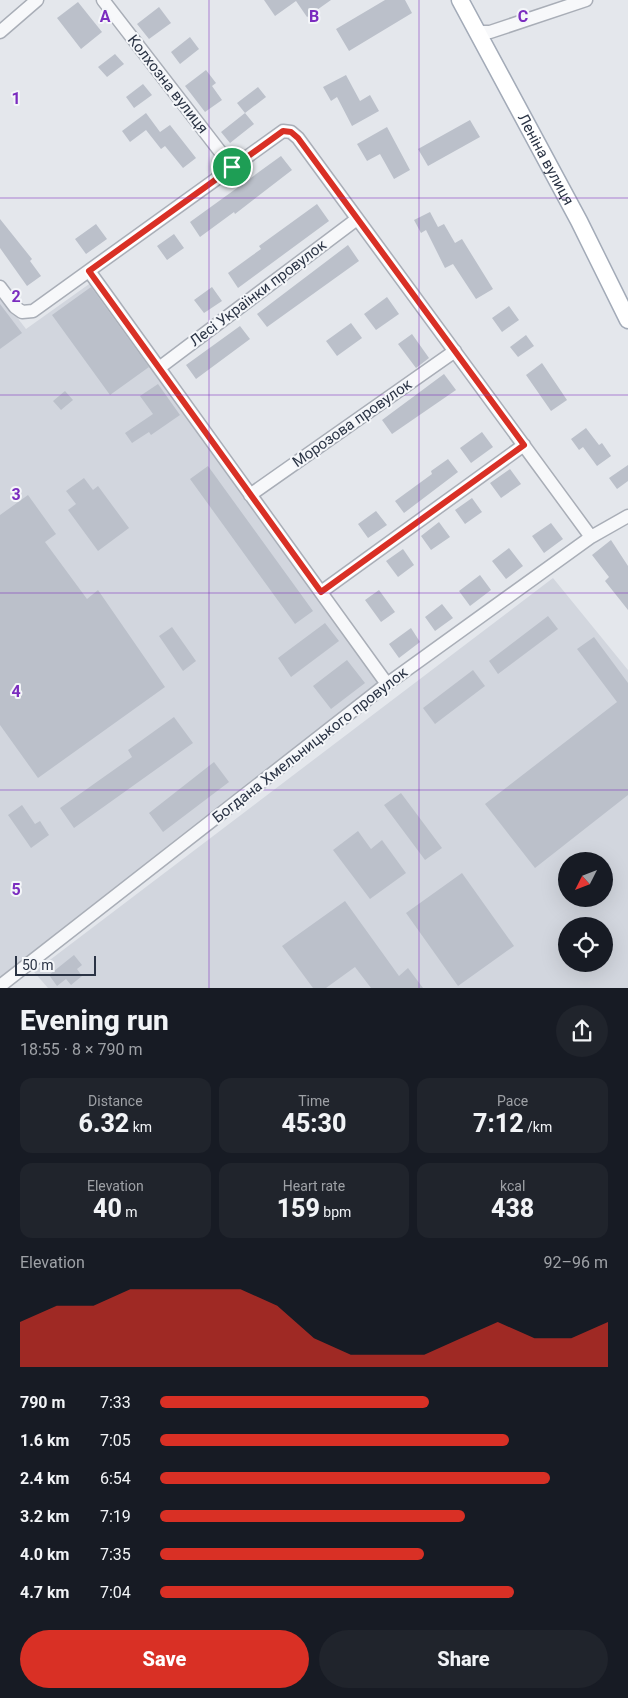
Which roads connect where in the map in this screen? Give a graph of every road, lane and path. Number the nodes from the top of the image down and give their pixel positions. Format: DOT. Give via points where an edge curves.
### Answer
graph roads {
  1 [pos="37,0"];
  2 [pos="103,0"];
  3 [pos="460,0"];
  4 [pos="578,1"];
  5 [pos="0,32"];
  6 [pos="476,32"];
  7 [pos="232,167"];
  8 [pos="358,219"];
  9 [pos="89,271"];
  10 [pos="0,287"];
  11 [pos="628,320"];
  12 [pos="455,351"];
  13 [pos="159,368"];
  14 [pos="524,445"];
  15 [pos="250,494"];
  16 [pos="628,516"];
  17 [pos="591,537"];
  18 [pos="321,592"];
  19 [pos="387,684"];
  20 [pos="0,986"];
  1 -- 5 [label="street"];
  2 -- 7 [label="street, Колхозна вулиця"];
  3 -- 6 [label="main road, Леніна вулиця"];
  4 -- 6 [label="street" via="490,32"];
  6 -- 11 [label="main road, Леніна вулиця" via="579,221"];
  7 -- 8 [label="street" via="283,131 291,132"];
  7 -- 9 [label="street"];
  8 -- 12 [label="street"];
  8 -- 13 [label="street, Лесі Українки провулок"];
  9 -- 10 [label="street" via="33,311 22,312 14,307"];
  9 -- 13 [label="street"];
  12 -- 14 [label="street"];
  12 -- 15 [label="street, Морозова провулок"];
  13 -- 15 [label="street"];
  14 -- 17 [label="street"];
  14 -- 18 [label="street"];
  15 -- 18 [label="street"];
  16 -- 17 [label="street, Богдана Хмельницького провулок"];
  17 -- 19 [label="street, Богдана Хмельницького провулок"];
  18 -- 19 [label="street"];
  19 -- 20 [label="street, Богдана Хмельницького провулок"];
}
